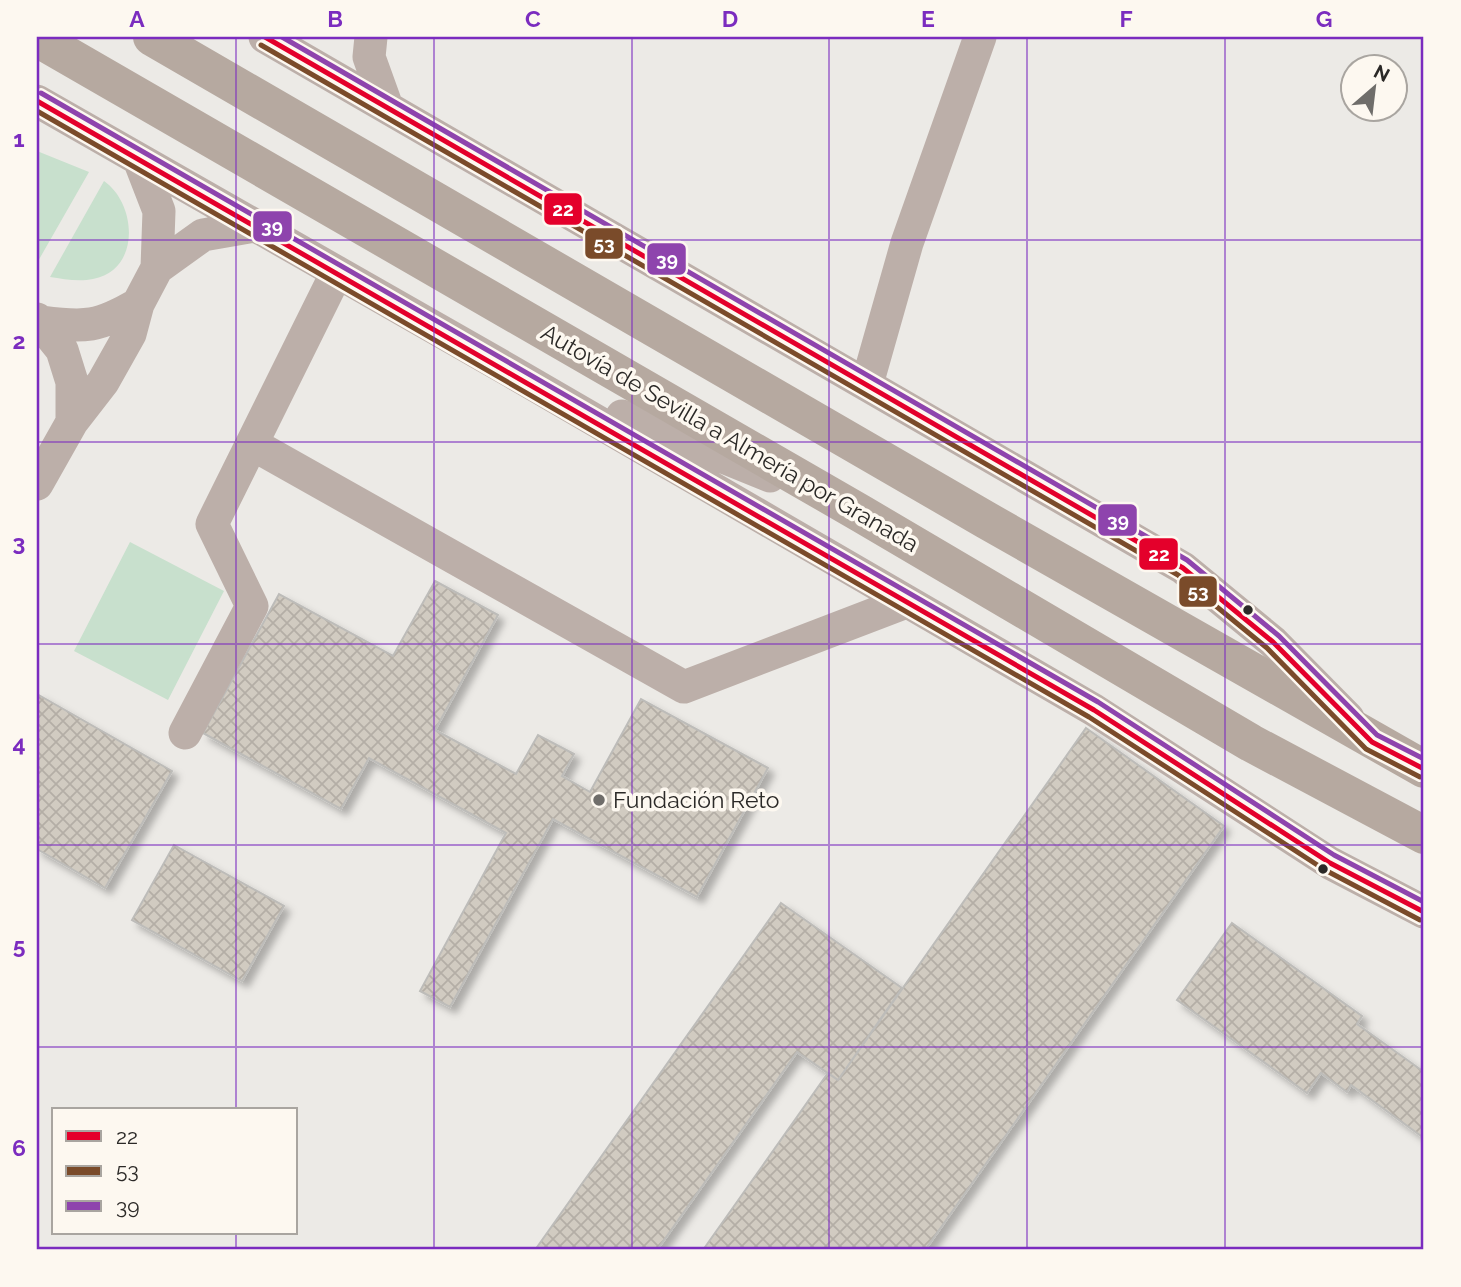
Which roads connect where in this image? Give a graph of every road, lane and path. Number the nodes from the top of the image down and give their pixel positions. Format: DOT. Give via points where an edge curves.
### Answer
graph roads {
  1 [pos="152,37"];
  2 [pos="371,37"];
  3 [pos="980,37"];
  4 [pos="37,38"];
  5 [pos="286,40"];
  6 [pos="37,101"];
  7 [pos="387,107"];
  8 [pos="140,162"];
  9 [pos="255,226"];
  10 [pos="157,268"];
  11 [pos="337,272"];
  12 [pos="138,304"];
  13 [pos="39,320"];
  14 [pos="512,372"];
  15 [pos="867,384"];
  16 [pos="72,422"];
  17 [pos="252,444"];
  18 [pos="37,484"];
  19 [pos="860,513"];
  20 [pos="906,602"];
  21 [pos="185,733"];
  22 [pos="1372,742"];
  23 [pos="1424,769"];
  24 [pos="1424,835"];
  25 [pos="1424,912"];
  1 -- 22 [label="highway"];
  2 -- 7 [label="street" via="369,57"];
  3 -- 15 [label="street" via="907,243"];
  4 -- 19 [label="highway, Autovía de Sevilla a Almería por Granada"];
  5 -- 7 [label="street"];
  6 -- 8 [label="street"];
  7 -- 15 [label="street"];
  8 -- 9 [label="street"];
  8 -- 10 [label="street" via="159,211"];
  9 -- 10 [label="street" via="203,235"];
  9 -- 11 [label="street"];
  10 -- 12 [label="street"];
  11 -- 14 [label="street"];
  11 -- 17 [label="street"];
  12 -- 13 [label="street" via="113,318 80,327"];
  12 -- 16 [label="street" via="130,334 110,370"];
  13 -- 16 [label="street" via="62,350 72,382"];
  14 -- 19 [label="street"];
  14 -- 20 [label="street"];
  15 -- 22 [label="street" via="1183,568 1273,642"];
  16 -- 18 [label="street"];
  17 -- 20 [label="street" via="684,687"];
  17 -- 21 [label="street" via="212,524 252,606"];
  19 -- 24 [label="highway, Autovía de Sevilla a Almería por Granada" via="1251,743"];
  20 -- 25 [label="street" via="1094,710 1330,863"];
  22 -- 23 [label="highway"];
}
